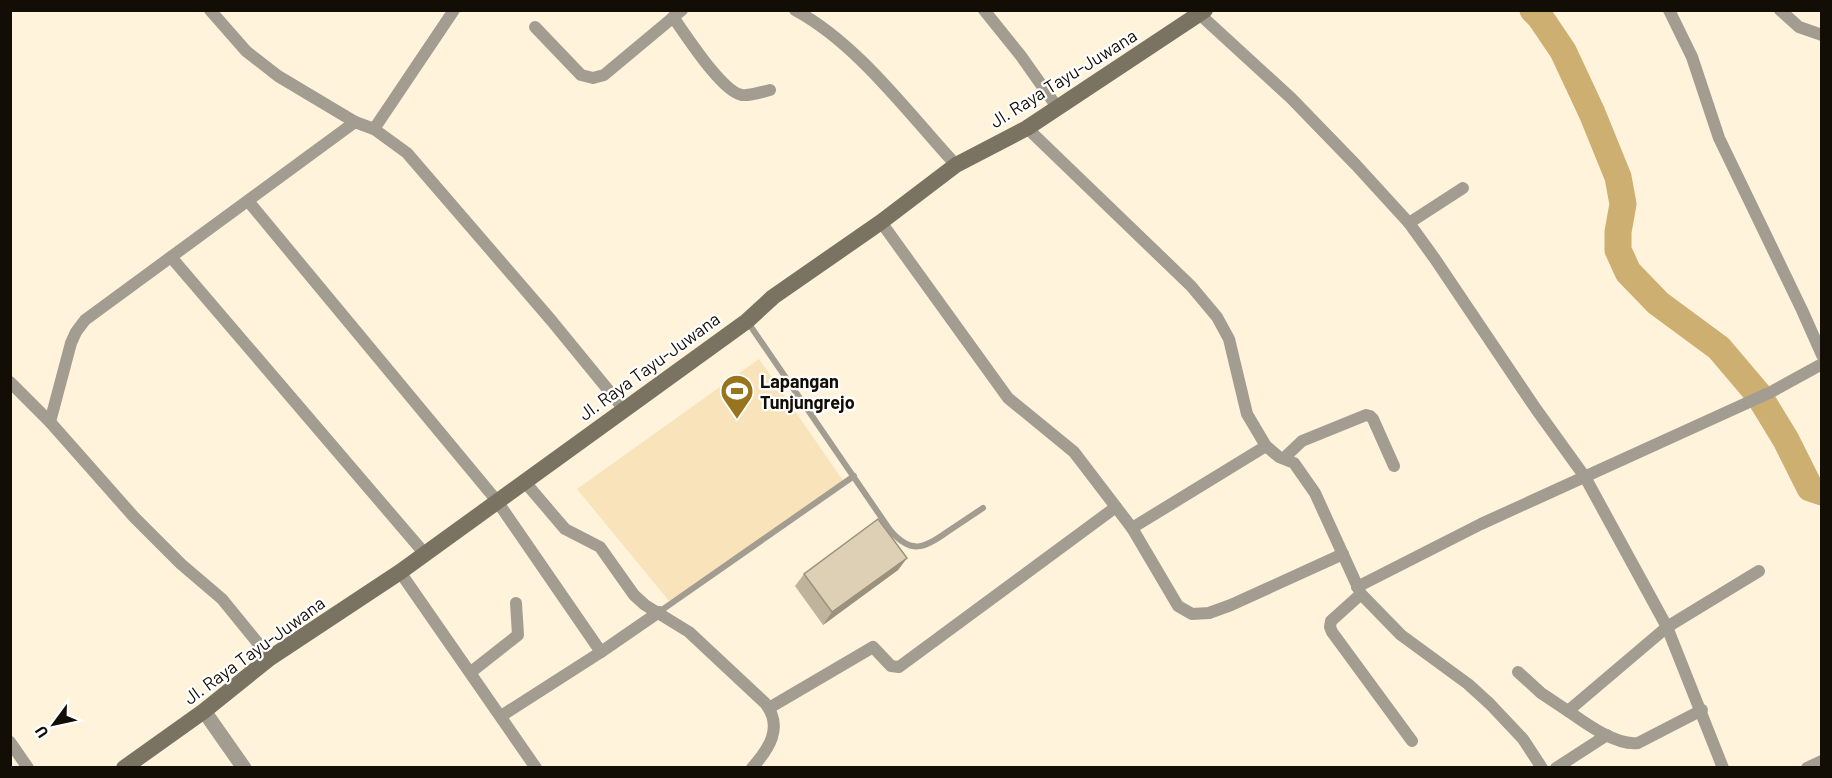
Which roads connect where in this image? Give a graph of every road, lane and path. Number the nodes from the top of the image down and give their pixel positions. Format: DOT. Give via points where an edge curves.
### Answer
graph roads {
  1 [pos="210,10"];
  2 [pos="795,10"];
  3 [pos="984,10"];
  4 [pos="1669,10"];
  5 [pos="1780,10"];
  6 [pos="452,11"];
  7 [pos="1200,12"];
  8 [pos="678,14"];
  9 [pos="535,27"];
  10 [pos="1821,35"];
  11 [pos="770,90"];
  12 [pos="1057,107"];
  13 [pos="355,122"];
  14 [pos="1027,128"];
  15 [pos="374,129"];
  16 [pos="956,165"];
  17 [pos="1463,188"];
  18 [pos="248,201"];
  19 [pos="881,222"];
  20 [pos="1409,223"];
  21 [pos="171,257"];
  22 [pos="747,321"];
  23 [pos="1821,355"];
  24 [pos="1821,363"];
  25 [pos="10,382"];
  26 [pos="623,408"];
  27 [pos="50,422"];
  28 [pos="1266,446"];
  29 [pos="1284,458"];
  30 [pos="1394,466"];
  31 [pos="854,476"];
  32 [pos="1585,477"];
  33 [pos="524,482"];
  34 [pos="497,501"];
  35 [pos="1116,507"];
  36 [pos="983,508"];
  37 [pos="1132,528"];
  38 [pos="425,554"];
  39 [pos="1343,554"];
  40 [pos="1759,571"];
  41 [pos="400,572"];
  42 [pos="1359,590"];
  43 [pos="516,603"];
  44 [pos="659,612"];
  45 [pos="1667,627"];
  46 [pos="601,652"];
  47 [pos="270,658"];
  48 [pos="471,672"];
  49 [pos="1518,672"];
  50 [pos="769,708"];
  51 [pos="1702,710"];
  52 [pos="204,711"];
  53 [pos="1568,711"];
  54 [pos="501,716"];
  55 [pos="1607,735"];
  56 [pos="1412,741"];
  57 [pos="10,742"];
  58 [pos="1821,761"];
  59 [pos="28,768"];
  60 [pos="124,768"];
  61 [pos="244,768"];
  62 [pos="536,768"];
  63 [pos="752,768"];
  64 [pos="1542,768"];
  65 [pos="1556,768"];
  66 [pos="1724,768"];
  67 [pos="1807,768"];
  1 -- 13 [label="street" via="255,59"];
  2 -- 16 [label="street" via="837,38"];
  3 -- 12 [label="street"];
  4 -- 23 [label="street" via="1692,57 1719,138"];
  5 -- 10 [label="street" via="1799,27"];
  6 -- 15 [label="street"];
  7 -- 12 [label="main road, Jl. Raya Tayu-Juwana"];
  7 -- 20 [label="street" via="1291,98"];
  8 -- 9 [label="street" via="604,75 593,78 581,75"];
  8 -- 11 [label="street" via="726,86 742,95"];
  12 -- 14 [label="main road, Jl. Raya Tayu-Juwana"];
  13 -- 15 [label="street"];
  13 -- 18 [label="street"];
  14 -- 16 [label="main road, Jl. Raya Tayu-Juwana"];
  14 -- 28 [label="street" via="1191,286 1217,317 1228,339 1247,414"];
  15 -- 26 [label="street" via="407,153"];
  16 -- 19 [label="main road, Jl. Raya Tayu-Juwana"];
  17 -- 20 [label="street"];
  18 -- 21 [label="street"];
  18 -- 34 [label="street"];
  19 -- 22 [label="main road, Jl. Raya Tayu-Juwana" via="773,297"];
  19 -- 35 [label="street" via="1008,398 1074,452"];
  20 -- 32 [label="street"];
  21 -- 27 [label="street" via="95,311 76,332"];
  21 -- 38 [label="street"];
  22 -- 26 [label="main road, Jl. Raya Tayu-Juwana"];
  22 -- 31 [label="lane"];
  24 -- 32 [label="street" via="1770,392"];
  25 -- 27 [label="street"];
  26 -- 33 [label="main road, Jl. Raya Tayu-Juwana"];
  27 -- 47 [label="street" via="134,517 222,599"];
  28 -- 29 [label="street"];
  28 -- 37 [label="street"];
  29 -- 30 [label="street" via="1302,441 1366,415 1373,419"];
  29 -- 39 [label="street" via="1294,464 1315,493"];
  31 -- 36 [label="lane" via="896,537 910,546 932,542"];
  31 -- 44 [label="lane"];
  32 -- 42 [label="street" via="1451,538"];
  32 -- 45 [label="street"];
  33 -- 34 [label="main road, Jl. Raya Tayu-Juwana"];
  33 -- 44 [label="street" via="565,529 600,547 634,595"];
  34 -- 38 [label="main road, Jl. Raya Tayu-Juwana"];
  34 -- 46 [label="street"];
  35 -- 37 [label="street"];
  35 -- 50 [label="street" via="899,667 891,666 873,647"];
  37 -- 39 [label="street" via="1178,606 1196,615 1231,605"];
  38 -- 41 [label="main road, Jl. Raya Tayu-Juwana"];
  39 -- 42 [label="street"];
  40 -- 45 [label="street"];
  41 -- 47 [label="main road, Jl. Raya Tayu-Juwana"];
  41 -- 48 [label="street"];
  42 -- 56 [label="street" via="1330,627"];
  42 -- 64 [label="street" via="1401,635 1490,704 1523,739"];
  43 -- 48 [label="street" via="518,634"];
  44 -- 46 [label="street"];
  44 -- 50 [label="street" via="688,632"];
  45 -- 51 [label="street"];
  45 -- 53 [label="street"];
  46 -- 54 [label="street"];
  47 -- 52 [label="main road, Jl. Raya Tayu-Juwana"];
  48 -- 54 [label="street"];
  49 -- 53 [label="street"];
  50 -- 63 [label="street" via="775,728 767,751"];
  51 -- 55 [label="street" via="1638,743 1622,742"];
  51 -- 66 [label="street"];
  52 -- 60 [label="main road, Jl. Raya Tayu-Juwana"];
  52 -- 61 [label="street"];
  53 -- 55 [label="street"];
  54 -- 62 [label="street"];
  55 -- 65 [label="street"];
  57 -- 59 [label="street"];
  58 -- 67 [label="street"];
}
